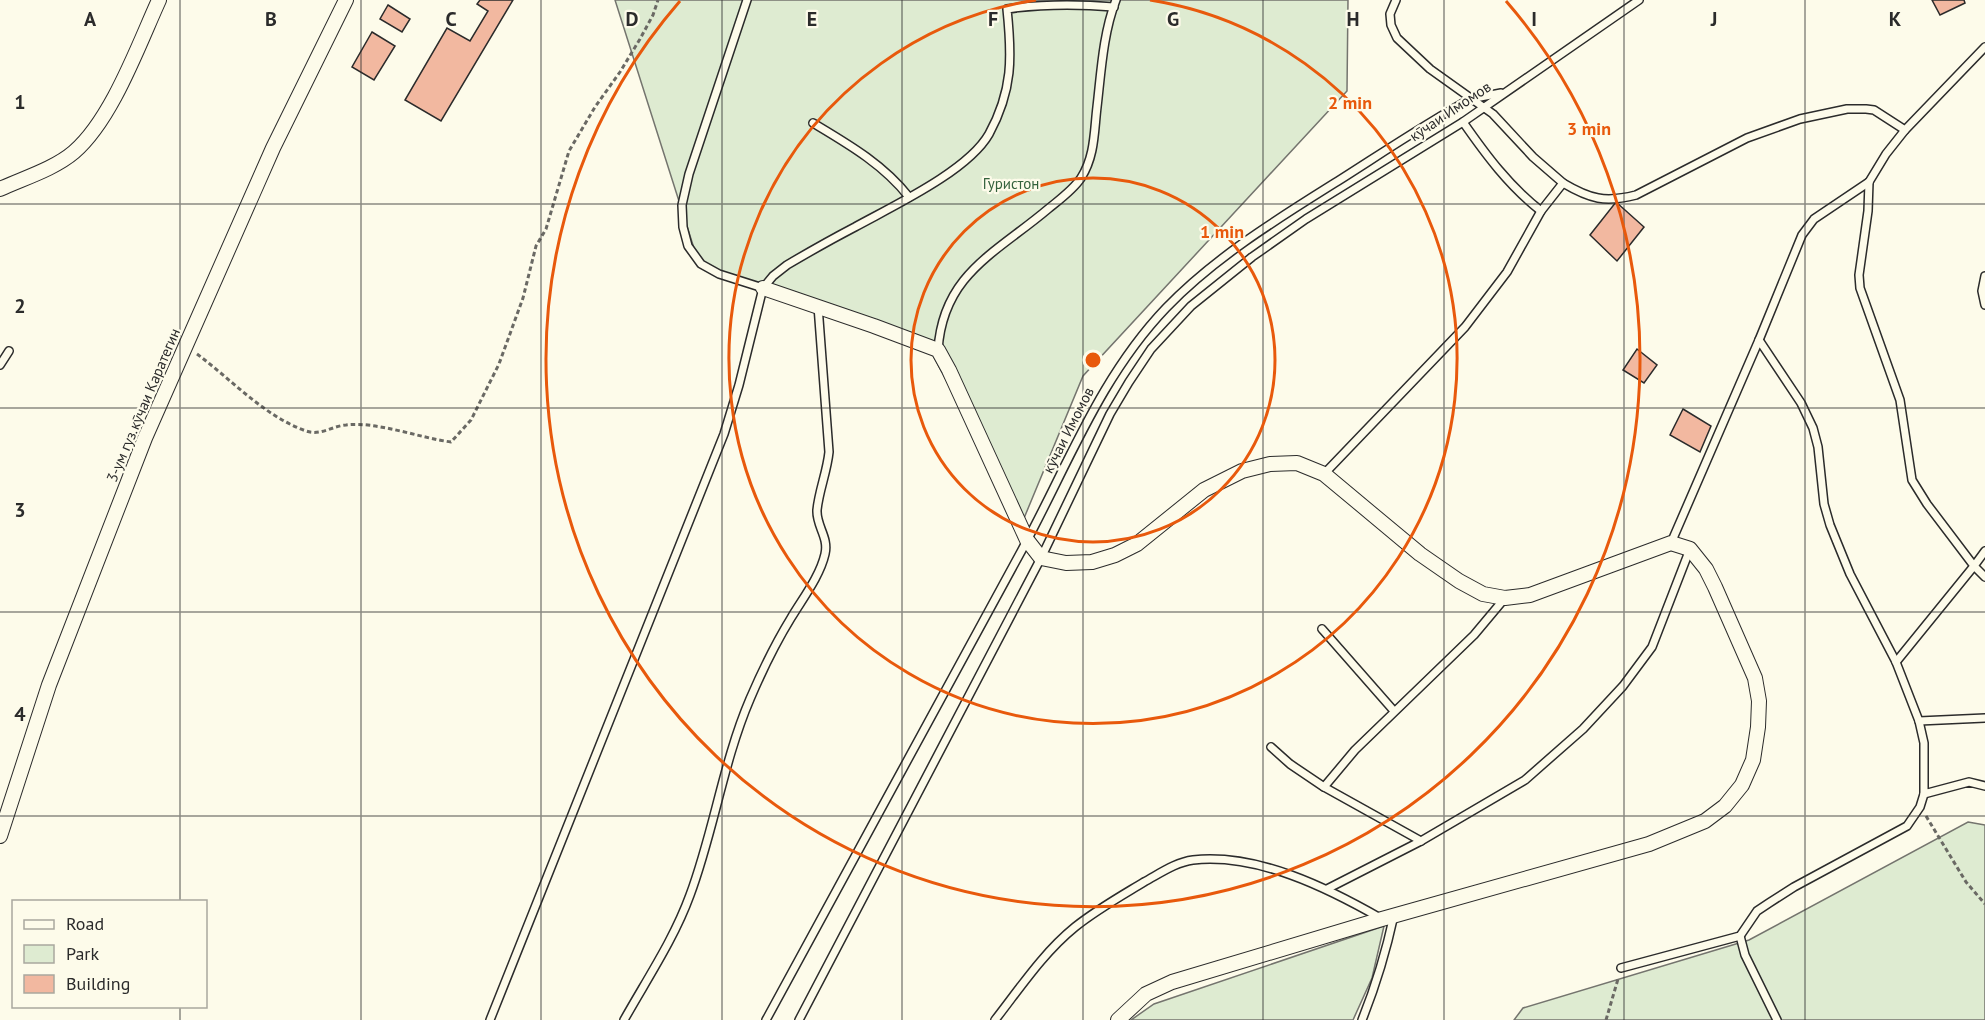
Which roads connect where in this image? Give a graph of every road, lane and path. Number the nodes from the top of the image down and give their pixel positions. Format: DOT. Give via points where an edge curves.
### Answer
graph roads {
  1 [pos="159,0"];
  2 [pos="346,0"];
  3 [pos="658,0"];
  4 [pos="747,0"];
  5 [pos="1396,0"];
  6 [pos="1639,0"];
  7 [pos="1115,3"];
  8 [pos="1985,47"];
  9 [pos="1503,93"];
  10 [pos="1470,99"];
  11 [pos="1484,107"];
  12 [pos="1463,122"];
  13 [pos="813,123"];
  14 [pos="1905,130"];
  15 [pos="1869,182"];
  16 [pos="1563,183"];
  17 [pos="0,189"];
  18 [pos="909,197"];
  19 [pos="1541,211"];
  20 [pos="1985,276"];
  21 [pos="763,288"];
  22 [pos="1985,304"];
  23 [pos="818,306"];
  24 [pos="1759,340"];
  25 [pos="938,350"];
  26 [pos="9,351"];
  27 [pos="200,356"];
  28 [pos="0,365"];
  29 [pos="1324,474"];
  30 [pos="1027,540"];
  31 [pos="1671,543"];
  32 [pos="1690,549"];
  33 [pos="1985,550"];
  34 [pos="1041,558"];
  35 [pos="1974,566"];
  36 [pos="1985,578"];
  37 [pos="1505,598"];
  38 [pos="1323,629"];
  39 [pos="1896,662"];
  40 [pos="1394,711"];
  41 [pos="1985,718"];
  42 [pos="1919,721"];
  43 [pos="1271,747"];
  44 [pos="1985,786"];
  45 [pos="1324,787"];
  46 [pos="1924,794"];
  47 [pos="1920,807"];
  48 [pos="1,830"];
  49 [pos="1421,841"];
  50 [pos="1327,889"];
  51 [pos="1985,904"];
  52 [pos="1388,917"];
  53 [pos="1740,936"];
  54 [pos="1621,968"];
  55 [pos="490,1020"];
  56 [pos="624,1020"];
  57 [pos="766,1020"];
  58 [pos="799,1020"];
  59 [pos="995,1020"];
  60 [pos="1118,1020"];
  61 [pos="1362,1020"];
  62 [pos="1606,1020"];
  63 [pos="1777,1020"];
  1 -- 17 [label="street" via="92,133 74,153"];
  2 -- 48 [label="street, 3-ум гуз.кӯчаи Каратегин" via="273,148 145,438 49,685"];
  3 -- 27 [label="path" via="640,39 568,151 546,229 536,246 523,298 499,364 471,420 451,442 363,426 310,432 265,409"];
  4 -- 21 [label="lane" via="689,174 682,205 683,227 688,246 701,264"];
  5 -- 10 [label="lane" via="1390,25 1397,38"];
  6 -- 9 [label="lane"];
  7 -- 18 [label="lane" via="1007,9 1011,61 1007,87 988,135 969,156"];
  7 -- 25 [label="lane" via="1104,51 1093,146 1086,168 1072,189 967,275 945,310"];
  8 -- 14 [label="lane"];
  9 -- 10 [label="lane, кӯчаи Имомов"];
  9 -- 11 [label="lane, кӯчаи Имомов"];
  10 -- 11 [label="lane"];
  10 -- 30 [label="lane, кӯчаи Имомов" via="1268,226 1197,278 1165,309 1113,374"];
  11 -- 12 [label="lane, кӯчаи Имомов"];
  11 -- 16 [label="lane"];
  12 -- 19 [label="lane" via="1500,172"];
  12 -- 34 [label="lane, кӯчаи Имомов" via="1306,219 1207,292 1177,320 1129,382"];
  13 -- 18 [label="lane" via="878,165"];
  14 -- 15 [label="lane"];
  14 -- 16 [label="lane" via="1874,110 1847,109 1800,119 1747,138 1636,195 1618,200 1590,197"];
  15 -- 24 [label="lane" via="1814,219 1802,235"];
  15 -- 35 [label="lane" via="1860,288 1900,400 1912,480"];
  16 -- 19 [label="lane"];
  18 -- 21 [label="lane" via="787,264"];
  19 -- 29 [label="lane" via="1507,272 1465,327"];
  20 -- 22 [label="lane"];
  21 -- 23 [label="street"];
  21 -- 55 [label="lane" via="724,434"];
  23 -- 25 [label="street"];
  23 -- 56 [label="lane" via="829,452 817,518 826,540 825,552 751,697 690,894"];
  24 -- 31 [label="lane"];
  24 -- 39 [label="lane" via="1809,417 1818,447 1824,504 1834,535"];
  25 -- 30 [label="street"];
  26 -- 28 [label="lane"];
  29 -- 34 [label="street" via="1297,463 1242,471 1204,490 1137,544 1115,555 1092,562 1066,563"];
  29 -- 37 [label="street" via="1420,554 1459,581 1483,594"];
  30 -- 34 [label="street"];
  30 -- 57 [label="lane, кӯчаи Имомов"];
  31 -- 32 [label="street"];
  31 -- 37 [label="street" via="1530,595"];
  32 -- 49 [label="lane" via="1652,647 1615,695 1555,756 1525,780"];
  32 -- 52 [label="street" via="1715,587 1755,678 1759,701 1753,760 1742,785 1725,806 1705,821 1649,844"];
  33 -- 35 [label="lane"];
  34 -- 58 [label="lane, кӯчаи Имомов"];
  35 -- 36 [label="lane"];
  35 -- 39 [label="lane"];
  37 -- 40 [label="lane" via="1474,635"];
  38 -- 40 [label="lane"];
  39 -- 42 [label="lane"];
  40 -- 45 [label="lane"];
  41 -- 42 [label="lane"];
  42 -- 46 [label="lane" via="1924,743"];
  43 -- 45 [label="lane"];
  44 -- 46 [label="lane" via="1968,782"];
  45 -- 49 [label="lane"];
  46 -- 47 [label="lane"];
  47 -- 51 [label="path" via="1966,882"];
  47 -- 53 [label="lane" via="1914,819 1897,833 1757,911"];
  49 -- 50 [label="lane"];
  50 -- 52 [label="lane"];
  50 -- 59 [label="lane" via="1284,873 1228,861 1190,860 1172,866 1075,927 1033,971"];
  52 -- 60 [label="street" via="1172,982 1146,994"];
  52 -- 61 [label="lane" via="1386,954"];
  53 -- 54 [label="lane"];
  53 -- 63 [label="lane"];
  54 -- 62 [label="path"];
}
